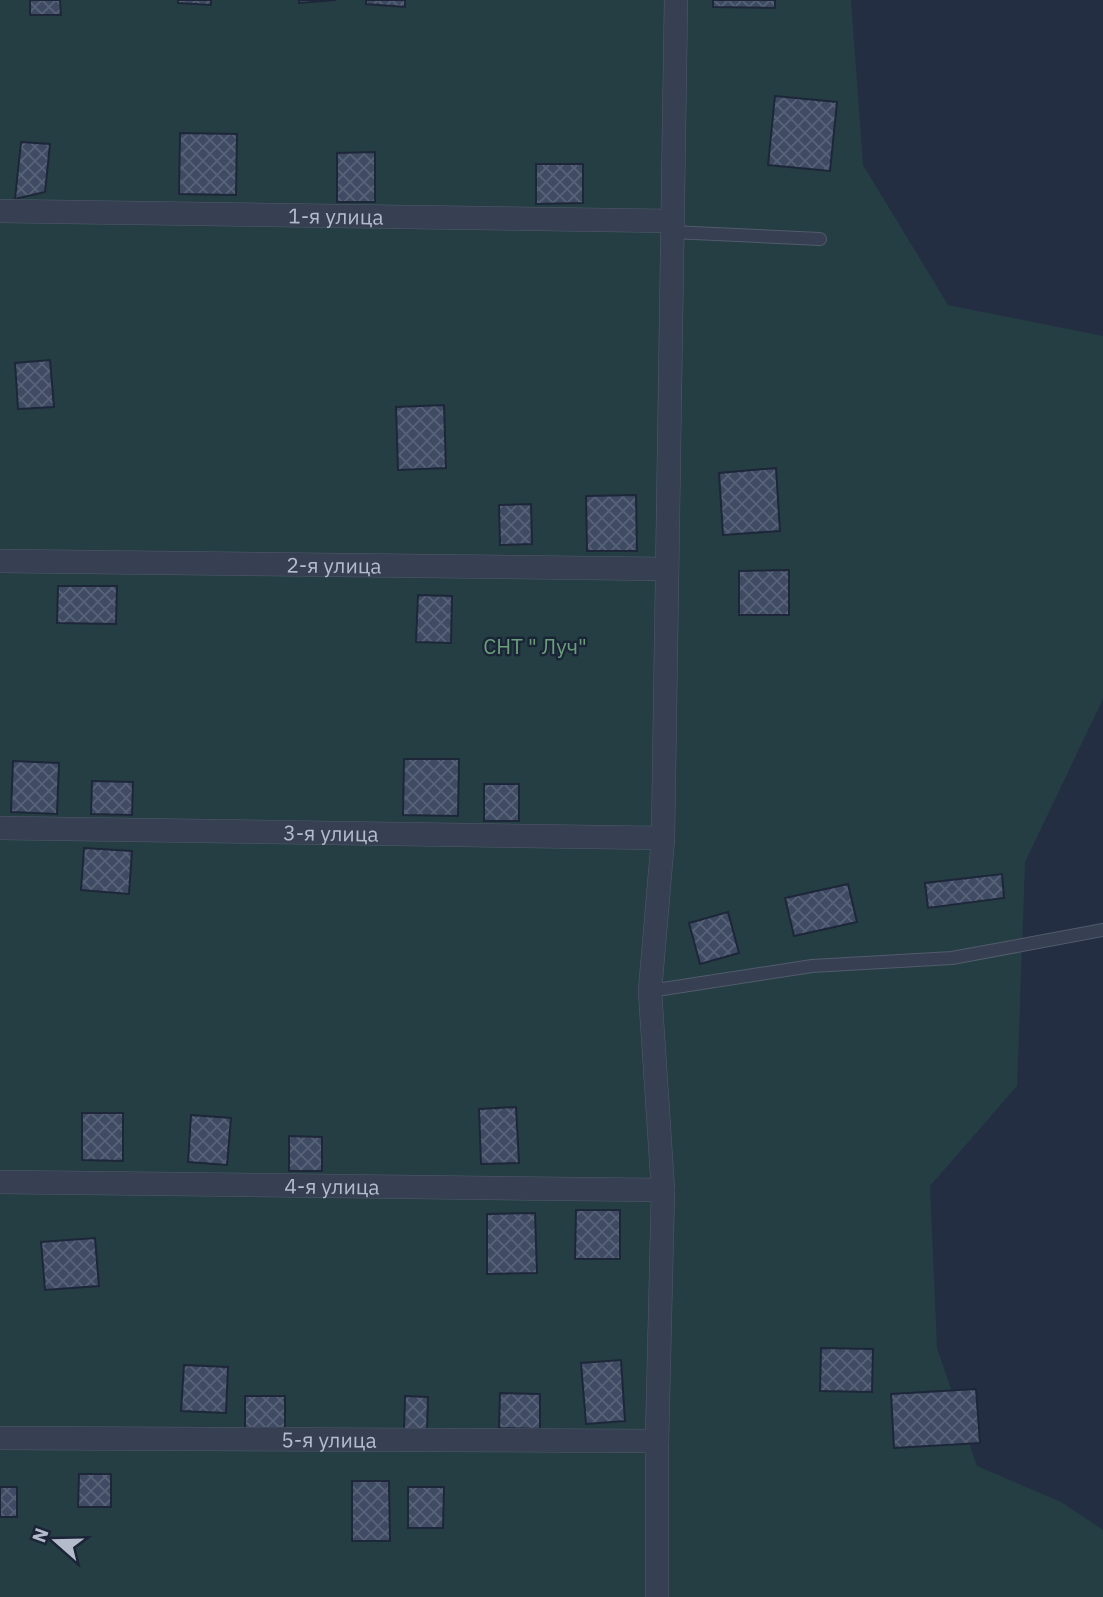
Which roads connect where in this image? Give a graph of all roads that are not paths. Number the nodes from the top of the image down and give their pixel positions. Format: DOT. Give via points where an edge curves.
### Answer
graph roads {
  1 [pos="676,0"];
  2 [pos="0,211"];
  3 [pos="672,227"];
  4 [pos="820,239"];
  5 [pos="0,561"];
  6 [pos="667,569"];
  7 [pos="0,828"];
  8 [pos="663,838"];
  9 [pos="1103,930"];
  10 [pos="650,991"];
  11 [pos="0,1182"];
  12 [pos="663,1190"];
  13 [pos="0,1438"];
  14 [pos="657,1441"];
  15 [pos="657,1597"];
  1 -- 3 [label="street"];
  2 -- 3 [label="street, 1-я улица"];
  3 -- 4 [label="lane"];
  3 -- 6 [label="street"];
  5 -- 6 [label="street, 2-я улица"];
  6 -- 8 [label="street"];
  7 -- 8 [label="street, 3-я улица"];
  8 -- 10 [label="street"];
  9 -- 10 [label="lane" via="952,958 812,966"];
  10 -- 12 [label="street"];
  11 -- 12 [label="street, 4-я улица"];
  12 -- 14 [label="street"];
  13 -- 14 [label="street, 5-я улица"];
  14 -- 15 [label="street"];
}
